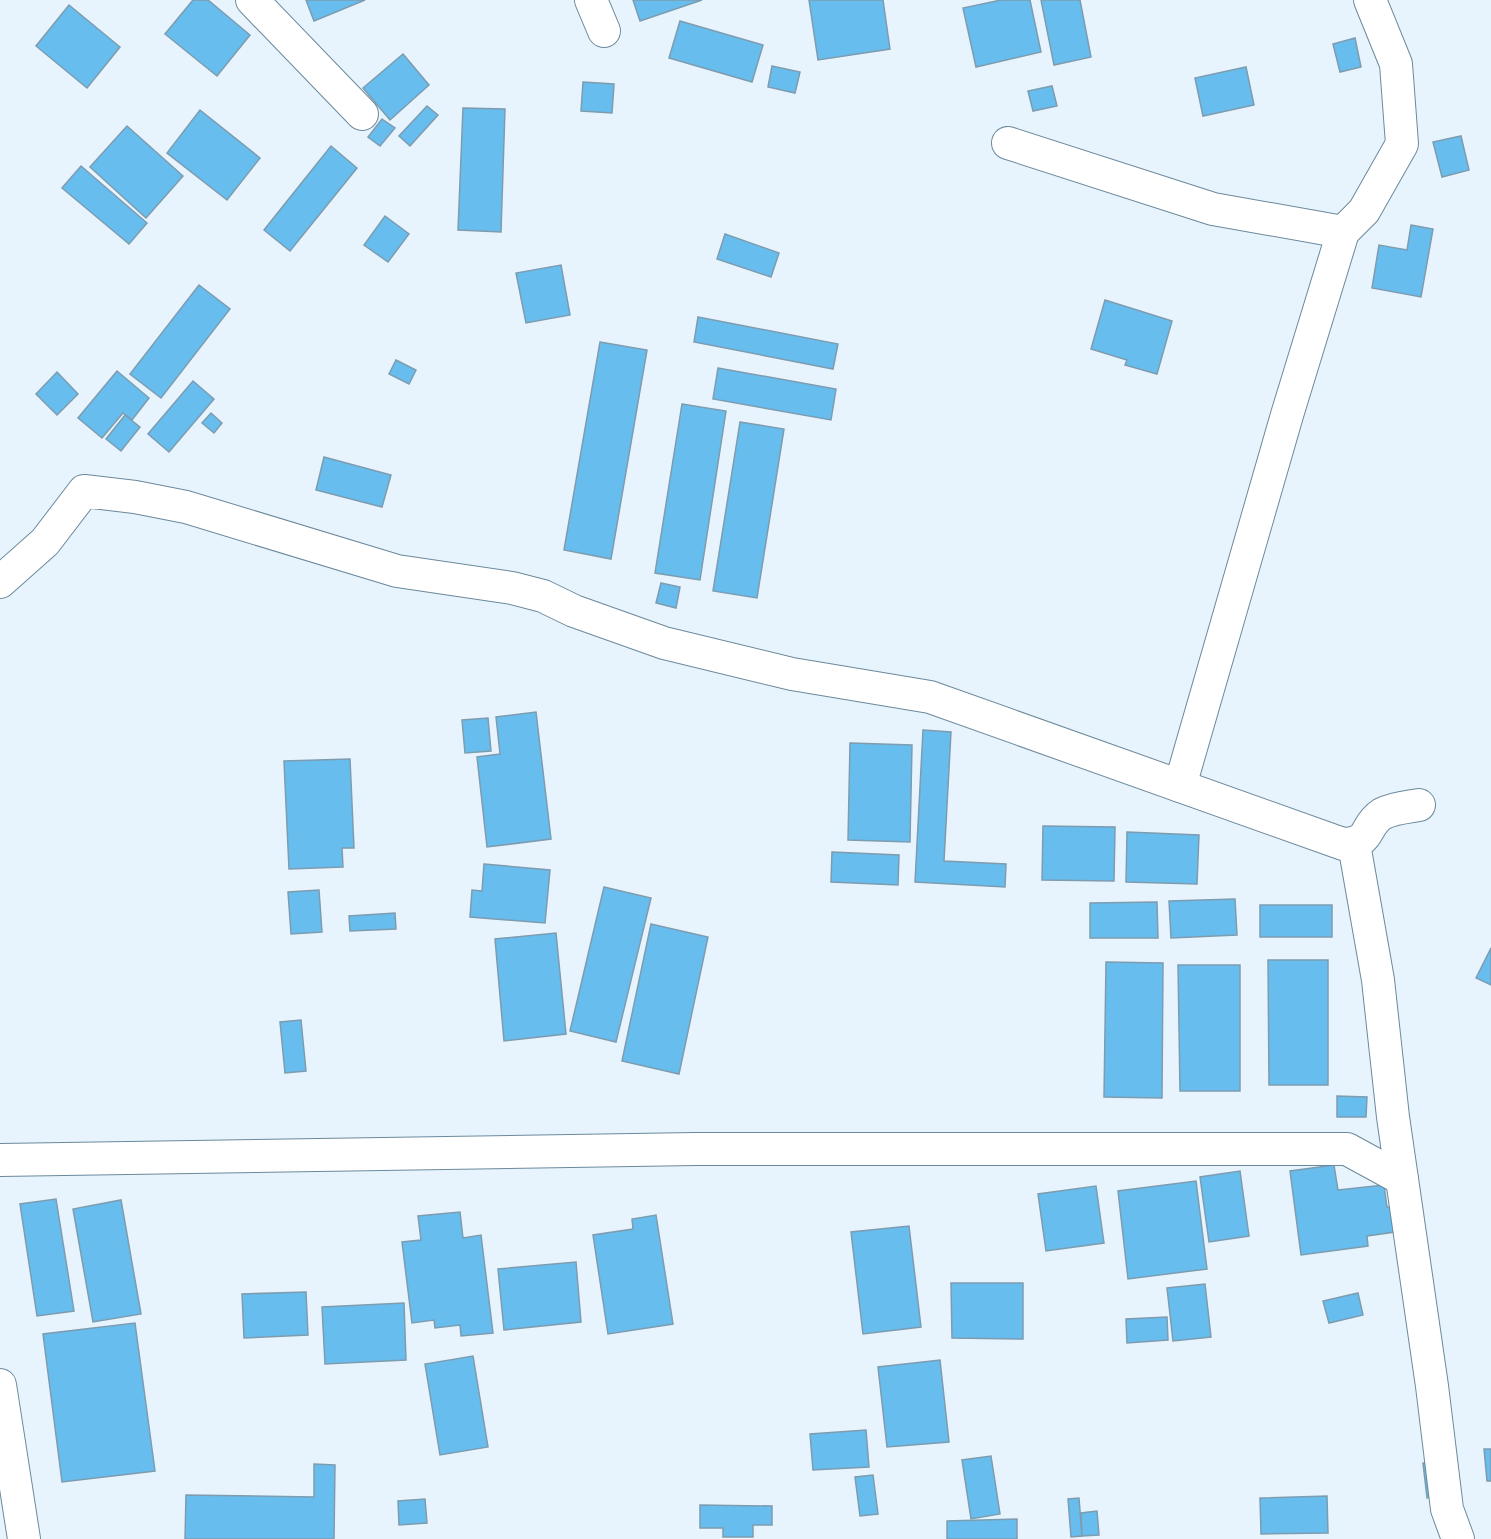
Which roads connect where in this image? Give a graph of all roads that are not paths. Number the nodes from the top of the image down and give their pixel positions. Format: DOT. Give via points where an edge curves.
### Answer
graph roads {
  1 [pos="252,0"];
  2 [pos="591,0"];
  3 [pos="1370,0"];
  4 [pos="604,31"];
  5 [pos="362,114"];
  6 [pos="1008,143"];
  7 [pos="1343,232"];
  8 [pos="0,582"];
  9 [pos="1180,786"];
  10 [pos="1419,805"];
  11 [pos="1354,844"];
  12 [pos="1393,1117"];
  13 [pos="1347,1149"];
  14 [pos="0,1160"];
  15 [pos="1402,1179"];
  16 [pos="0,1385"];
  17 [pos="24,1539"];
  18 [pos="1458,1539"];
  1 -- 5 [label="street"];
  2 -- 4 [label="street"];
  3 -- 7 [label="street" via="1396,64 1402,144 1364,211"];
  6 -- 7 [label="street" via="1213,209"];
  7 -- 9 [label="street"];
  8 -- 9 [label="street" via="45,542 84,491 135,497 186,507 397,570 543,596 664,643 792,674 930,697"];
  9 -- 11 [label="street" via="1343,844"];
  10 -- 11 [label="street" via="1381,815 1362,840"];
  11 -- 12 [label="street" via="1378,980"];
  12 -- 13 [label="street"];
  12 -- 15 [label="street"];
  13 -- 14 [label="street" via="695,1149"];
  13 -- 15 [label="street"];
  15 -- 18 [label="street" via="1447,1509"];
  16 -- 17 [label="street"];
}
